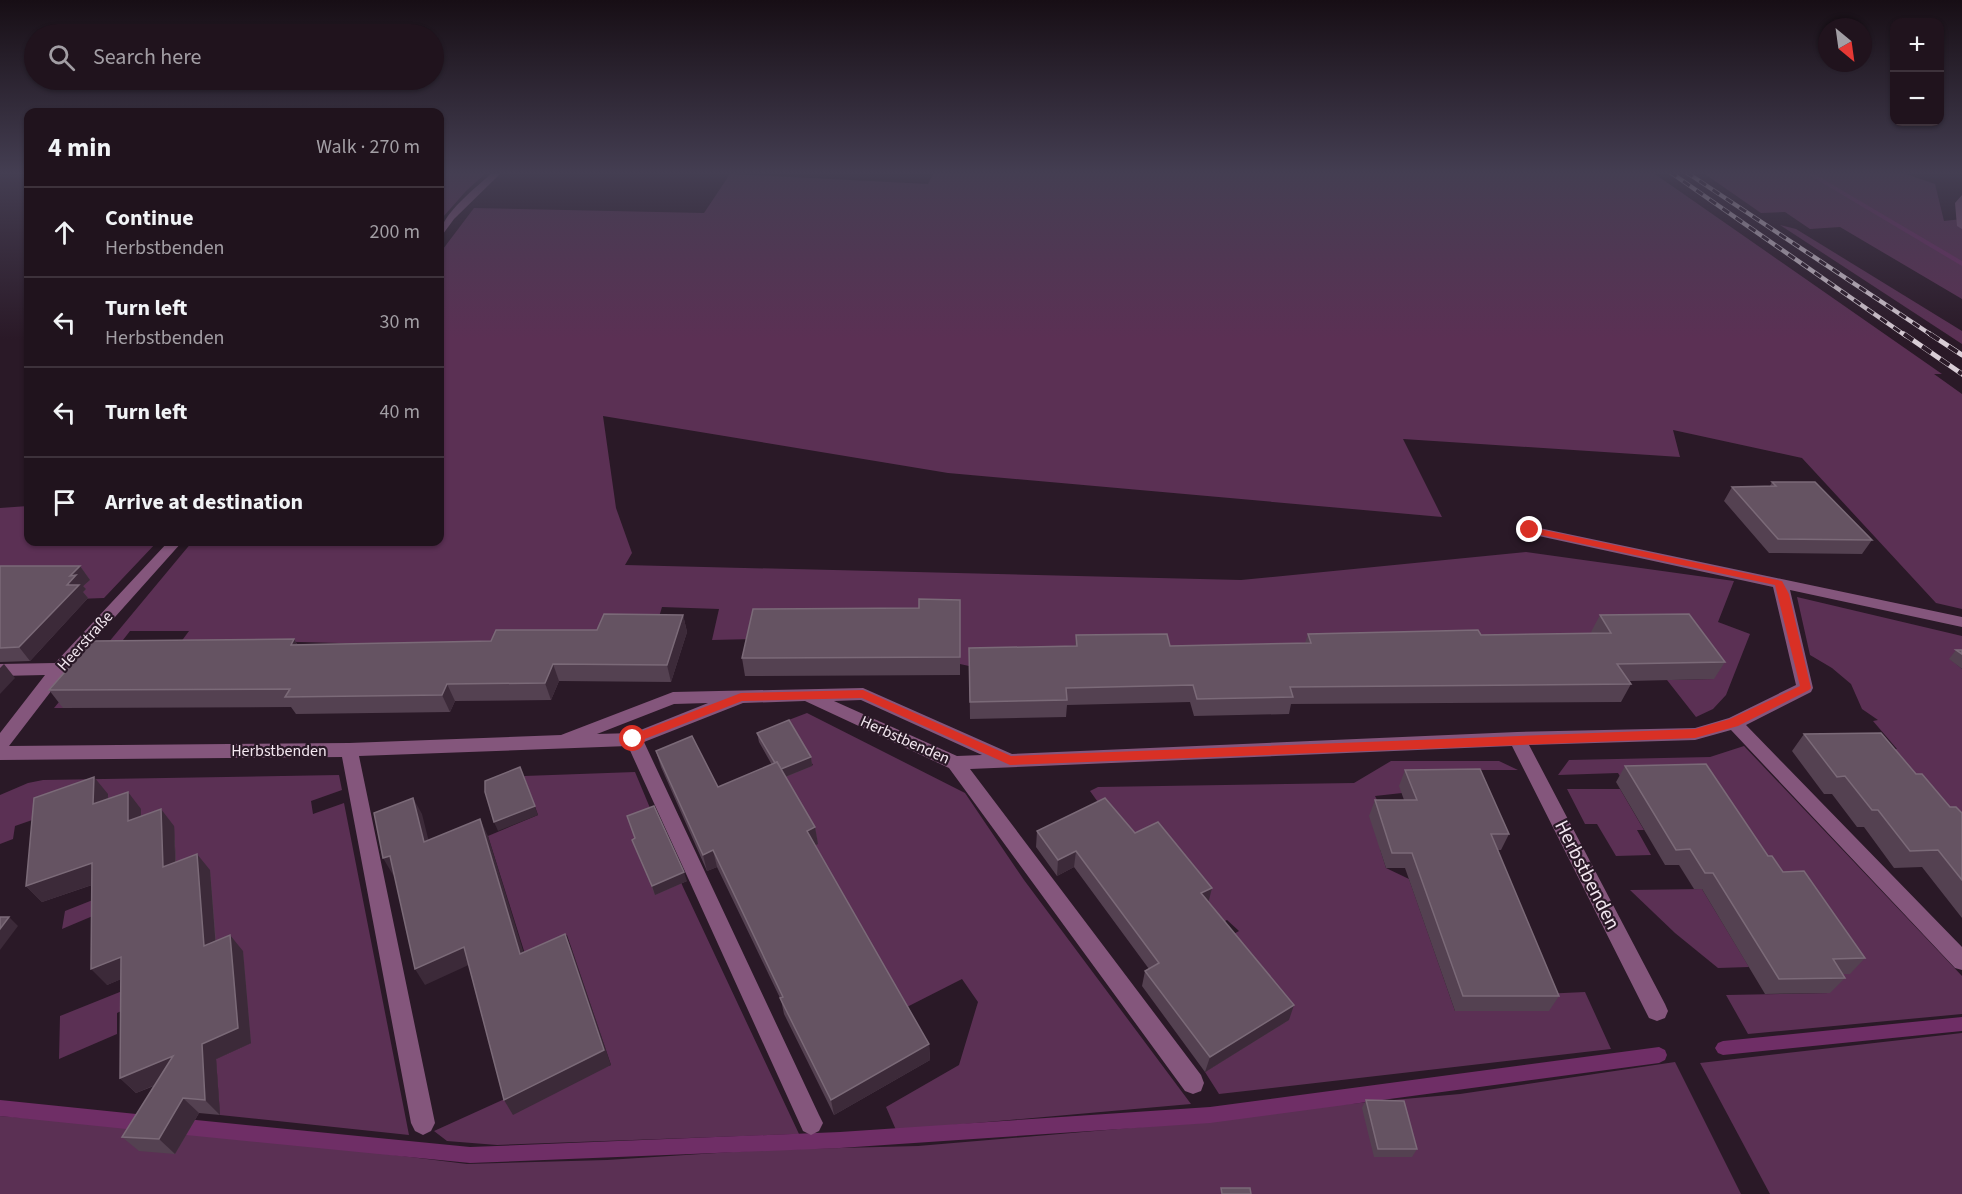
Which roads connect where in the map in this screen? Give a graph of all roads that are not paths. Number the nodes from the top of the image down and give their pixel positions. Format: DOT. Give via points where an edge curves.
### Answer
graph roads {
  1 [pos="1530,530"];
  2 [pos="171,546"];
  3 [pos="1779,583"];
  4 [pos="1962,622"];
  5 [pos="60,669"];
  6 [pos="0,670"];
  7 [pos="806,695"];
  8 [pos="741,697"];
  9 [pos="1734,723"];
  10 [pos="633,739"];
  11 [pos="1517,739"];
  12 [pos="557,742"];
  13 [pos="0,745"];
  14 [pos="349,750"];
  15 [pos="0,753"];
  16 [pos="1010,761"];
  17 [pos="955,763"];
  18 [pos="1962,961"];
  19 [pos="1657,1011"];
  20 [pos="1192,1083"];
  21 [pos="812,1123"];
  22 [pos="423,1124"];
  1 -- 3 [label="street"];
  2 -- 5 [label="street, Heerstraße"];
  3 -- 4 [label="street"];
  3 -- 9 [label="street, Herbstbenden" via="1805,688"];
  5 -- 6 [label="street"];
  5 -- 13 [label="street, Heerstraße"];
  7 -- 8 [label="street, Herbstbenden"];
  7 -- 16 [label="street, Herbstbenden" via="863,694"];
  7 -- 17 [label="street, Herbstbenden"];
  8 -- 10 [label="street, Herbstbenden"];
  8 -- 12 [label="street, Herbstbenden" via="673,698"];
  9 -- 11 [label="street, Herbstbenden" via="1695,734"];
  9 -- 18 [label="street"];
  10 -- 12 [label="street, Herbstbenden"];
  10 -- 21 [label="street"];
  11 -- 16 [label="street, Herbstbenden"];
  11 -- 19 [label="street, Herbstbenden"];
  12 -- 14 [label="street, Herbstbenden"];
  14 -- 15 [label="street, Herbstbenden"];
  14 -- 22 [label="street"];
  16 -- 17 [label="street, Herbstbenden"];
  17 -- 20 [label="street"];
}
